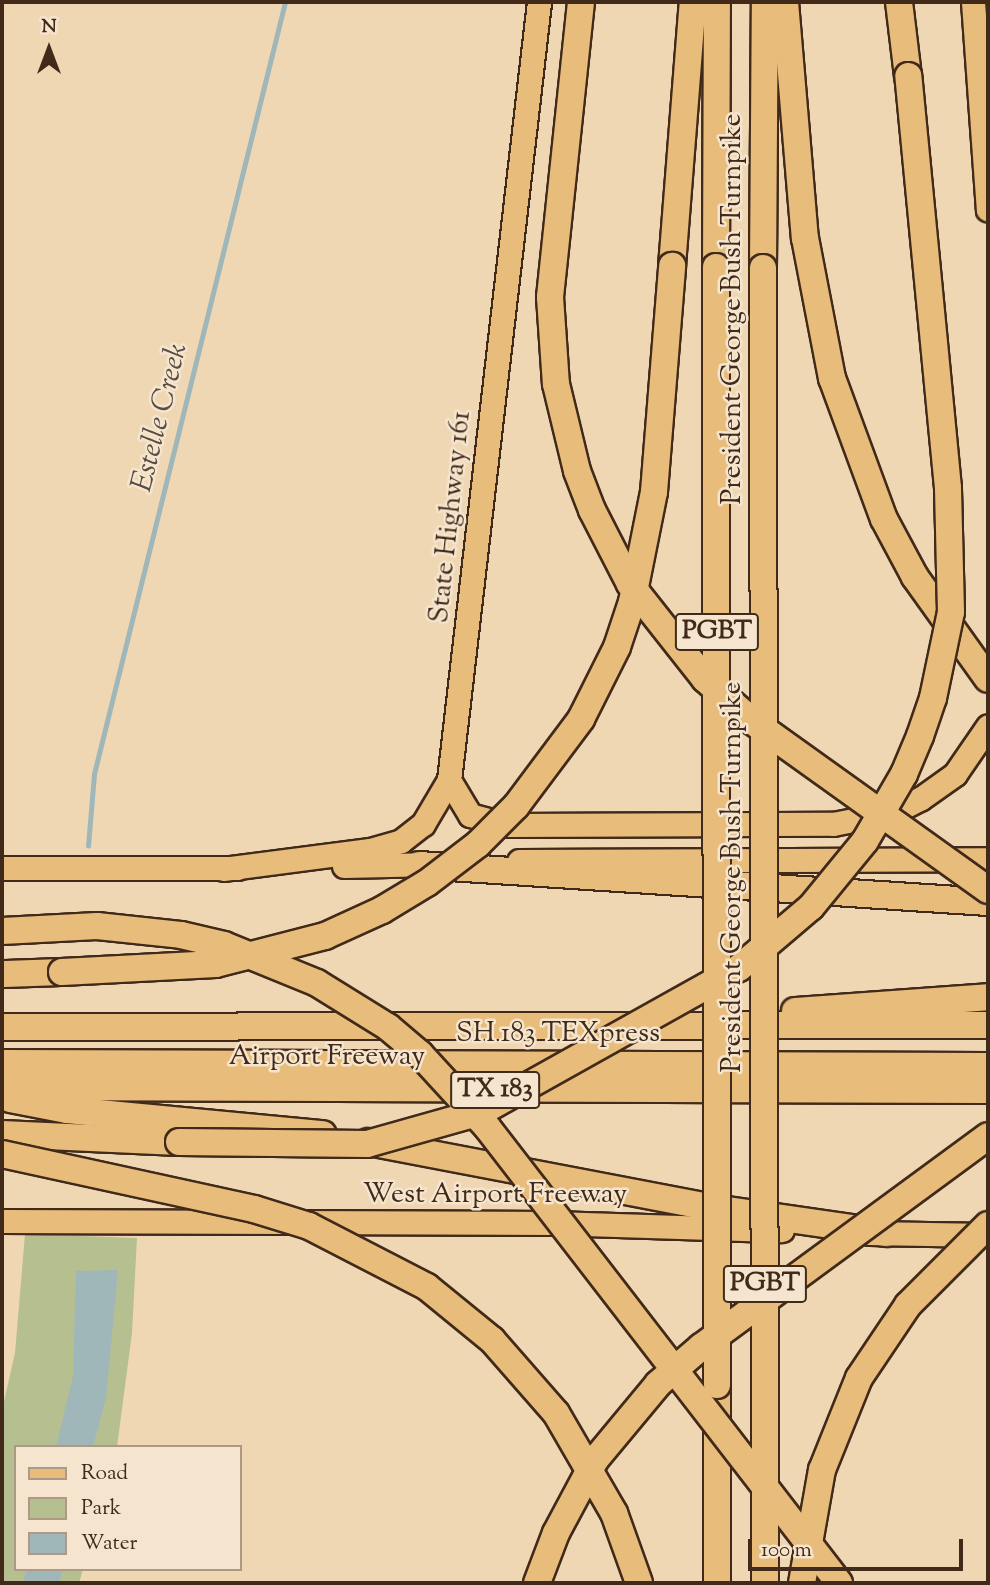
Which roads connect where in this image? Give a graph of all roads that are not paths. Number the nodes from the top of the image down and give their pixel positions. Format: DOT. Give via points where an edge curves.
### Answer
graph roads {
  1 [pos="539,2"];
  2 [pos="581,2"];
  3 [pos="693,2"];
  4 [pos="716,2"];
  5 [pos="765,2"];
  6 [pos="785,2"];
  7 [pos="899,2"];
  8 [pos="973,2"];
  9 [pos="988,209"];
  10 [pos="988,679"];
  11 [pos="988,726"];
  12 [pos="449,780"];
  13 [pos="988,859"];
  14 [pos="419,864"];
  15 [pos="2,868"];
  16 [pos="223,869"];
  17 [pos="988,890"];
  18 [pos="988,902"];
  19 [pos="2,931"];
  20 [pos="2,974"];
  21 [pos="988,996"];
  22 [pos="691,1025"];
  23 [pos="988,1025"];
  24 [pos="2,1027"];
  25 [pos="988,1048"];
  26 [pos="2,1049"];
  27 [pos="2,1063"];
  28 [pos="988,1066"];
  29 [pos="2,1087"];
  30 [pos="988,1090"];
  31 [pos="2,1097"];
  32 [pos="2,1134"];
  33 [pos="988,1136"];
  34 [pos="2,1154"];
  35 [pos="2,1221"];
  36 [pos="988,1225"];
  37 [pos="886,1233"];
  38 [pos="988,1236"];
  39 [pos="537,1583"];
  40 [pos="639,1583"];
  41 [pos="717,1583"];
  42 [pos="765,1583"];
  43 [pos="802,1583"];
  44 [pos="839,1583"];
  1 -- 12 [label="main road, State Highway 161"];
  2 -- 17 [label="highway, bridge" via="550,297 556,384 577,471 592,510 630,584 705,679 763,729"];
  3 -- 20 [label="highway, bridge" via="654,492 632,602 617,647 581,719 516,806 478,844 427,883 326,936 216,964"];
  4 -- 41 [label="highway, President George Bush Turnpike / PGBT, bridge"];
  5 -- 42 [label="highway, President George Bush Turnpike / PGBT, bridge"];
  6 -- 10 [label="highway" via="805,238 832,378 884,519 915,577"];
  7 -- 32 [label="highway, bridge" via="948,488 951,611 933,698 909,761 886,808 840,876 777,939 739,968 560,1072 447,1125 366,1144 324,1146"];
  8 -- 9 [label="main road"];
  11 -- 12 [label="main road" via="955,774 920,799 894,812 833,824 507,825 470,816"];
  12 -- 16 [label="main road, State Highway 161" via="424,824 401,841 370,850"];
  13 -- 14 [label="main road"];
  14 -- 16 [label="main road"];
  14 -- 18 [label="highway"];
  15 -- 16 [label="main road"];
  19 -- 44 [label="highway, bridge" via="97,926 181,935 224,945 317,983 388,1027 420,1054 487,1127"];
  21 -- 22 [label="highway" via="852,1004"];
  22 -- 23 [label="highway, Airport Freeway"];
  22 -- 24 [label="highway, Airport Freeway"];
  25 -- 26 [label="highway, SH 183 TEXpress"];
  27 -- 28 [label="highway, SH 183 TEXpress"];
  29 -- 30 [label="highway, Airport Freeway / TX 183"];
  31 -- 37 [label="highway" via="67,1110 328,1135 720,1209"];
  33 -- 39 [label="highway, bridge" via="701,1347 658,1384 589,1469"];
  34 -- 40 [label="highway, bridge" via="298,1222 352,1244 427,1287 492,1340 556,1413 614,1513"];
  35 -- 37 [label="main road, West Airport Freeway" via="553,1223"];
  36 -- 43 [label="highway, bridge" via="942,1266 908,1305 859,1378 822,1470"];
  37 -- 38 [label="main road, West Airport Freeway"];
}
